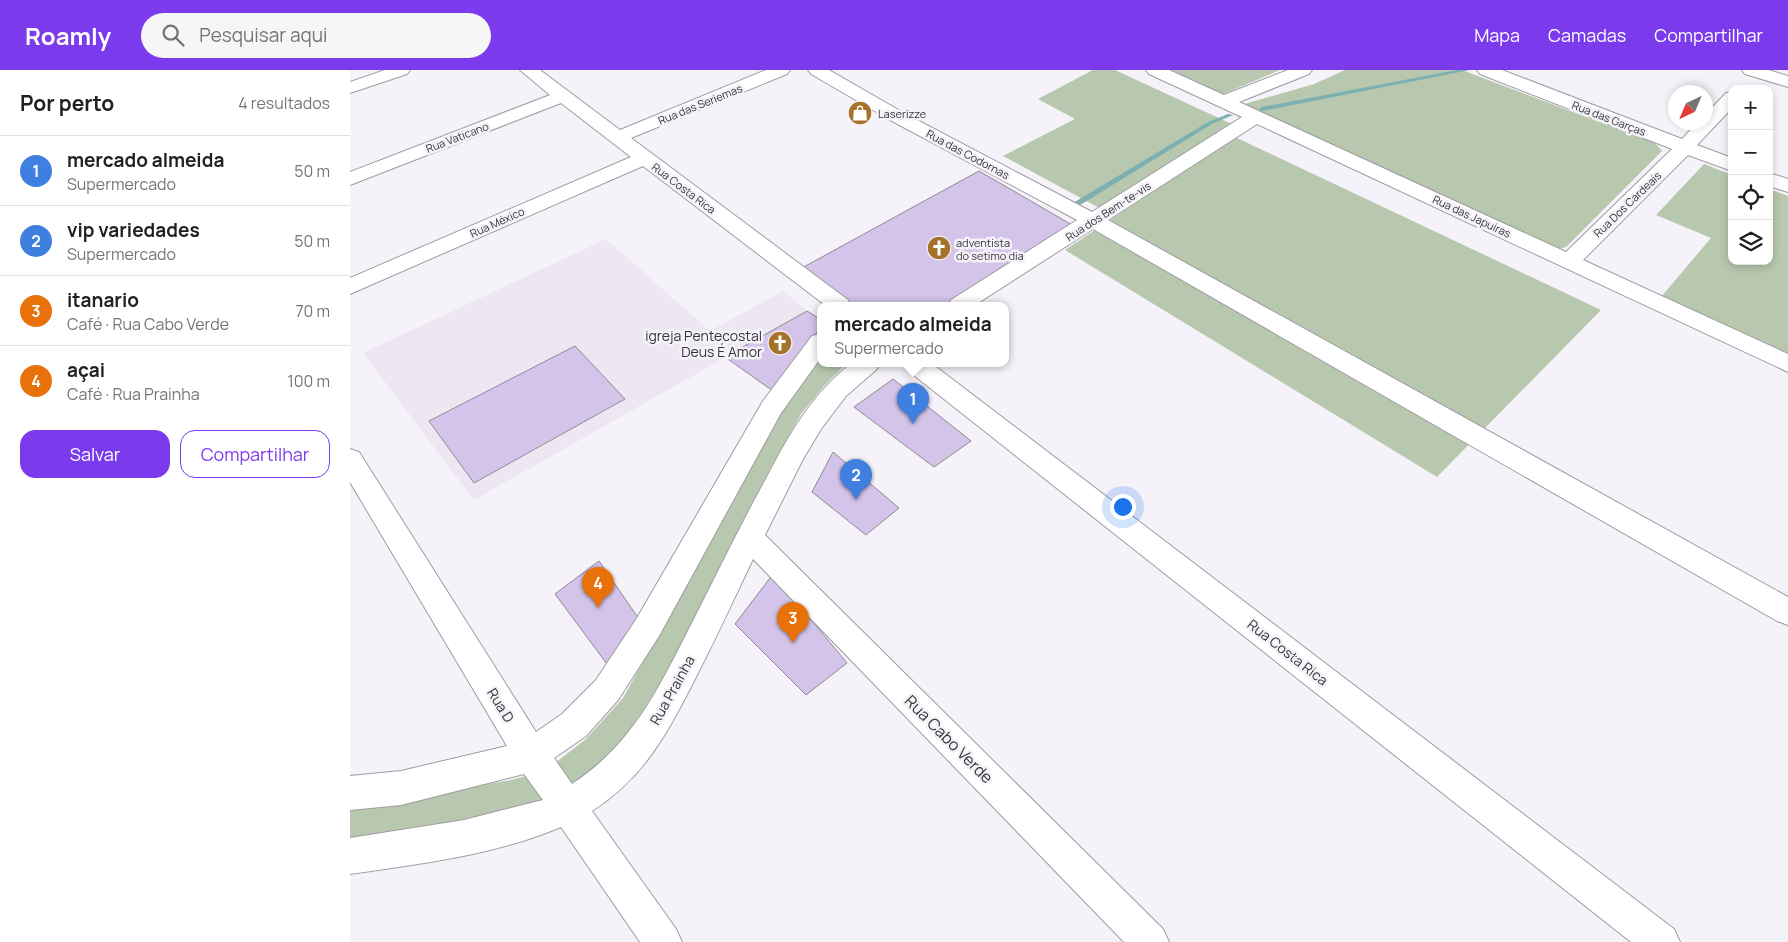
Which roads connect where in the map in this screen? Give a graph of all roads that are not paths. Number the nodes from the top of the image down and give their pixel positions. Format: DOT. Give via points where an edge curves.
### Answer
graph roads {
  1 [pos="401,70"];
  2 [pos="529,70"];
  3 [pos="781,70"];
  4 [pos="818,70"];
  5 [pos="1155,70"];
  6 [pos="1303,70"];
  7 [pos="1486,70"];
  8 [pos="1754,70"];
  9 [pos="1788,82"];
  10 [pos="1742,85"];
  11 [pos="350,88"];
  12 [pos="563,96"];
  13 [pos="1225,101"];
  14 [pos="1728,101"];
  15 [pos="1258,116"];
  16 [pos="618,137"];
  17 [pos="1685,147"];
  18 [pos="644,158"];
  19 [pos="1728,163"];
  20 [pos="350,179"];
  21 [pos="1773,180"];
  22 [pos="1788,186"];
  23 [pos="1094,221"];
  24 [pos="1569,261"];
  25 [pos="350,287"];
  26 [pos="836,302"];
  27 [pos="964,302"];
  28 [pos="817,346"];
  29 [pos="1788,364"];
  30 [pos="862,367"];
  31 [pos="920,367"];
  32 [pos="350,459"];
  33 [pos="749,537"];
  34 [pos="1788,612"];
  35 [pos="530,753"];
  36 [pos="350,793"];
  37 [pos="567,806"];
  38 [pos="350,856"];
  39 [pos="663,942"];
  40 [pos="1150,942"];
  41 [pos="1661,942"];
  1 -- 11 [label="street"];
  2 -- 12 [label="street, Rua Costa Rica"];
  3 -- 16 [label="street, Rua das Seriemas"];
  4 -- 23 [label="street, Rua das Codornas" via="896,116"];
  5 -- 13 [label="street, Rua das Japuiras"];
  6 -- 13 [label="street"];
  7 -- 17 [label="street, Rua das Garças"];
  8 -- 9 [label="street"];
  8 -- 10 [label="street"];
  12 -- 16 [label="street, Rua Costa Rica"];
  12 -- 20 [label="street, Rua Vaticano"];
  13 -- 15 [label="street, Rua das Japuiras"];
  14 -- 17 [label="street, Rua Dos Cardeais"];
  15 -- 23 [label="street, Rua dos Bem-te-vis"];
  15 -- 24 [label="street, Rua das Japuiras"];
  16 -- 18 [label="street, Rua Costa Rica"];
  17 -- 19 [label="street, Rua das Garças"];
  17 -- 24 [label="street, Rua Dos Cardeais"];
  18 -- 25 [label="street, Rua México"];
  18 -- 26 [label="street, Rua Costa Rica"];
  21 -- 22 [label="street"];
  23 -- 27 [label="street, Rua dos Bem-te-vis"];
  23 -- 34 [label="street, Rua das Codornas"];
  24 -- 29 [label="street, Rua das Japuiras"];
  28 -- 35 [label="street" via="772,408 648,627 607,690 574,725"];
  30 -- 33 [label="street, Rua Prainha" via="832,395 799,441"];
  31 -- 41 [label="street, Rua Costa Rica"];
  32 -- 35 [label="street, Rua D"];
  33 -- 37 [label="street, Rua Prainha" via="666,706 638,748 615,772"];
  33 -- 40 [label="street, Rua Cabo Verde"];
  35 -- 36 [label="street" via="515,761 400,788"];
  35 -- 37 [label="street, Rua D"];
  37 -- 38 [label="street, Rua Prainha" via="534,821 458,841"];
  37 -- 39 [label="street, Rua D"];
}
